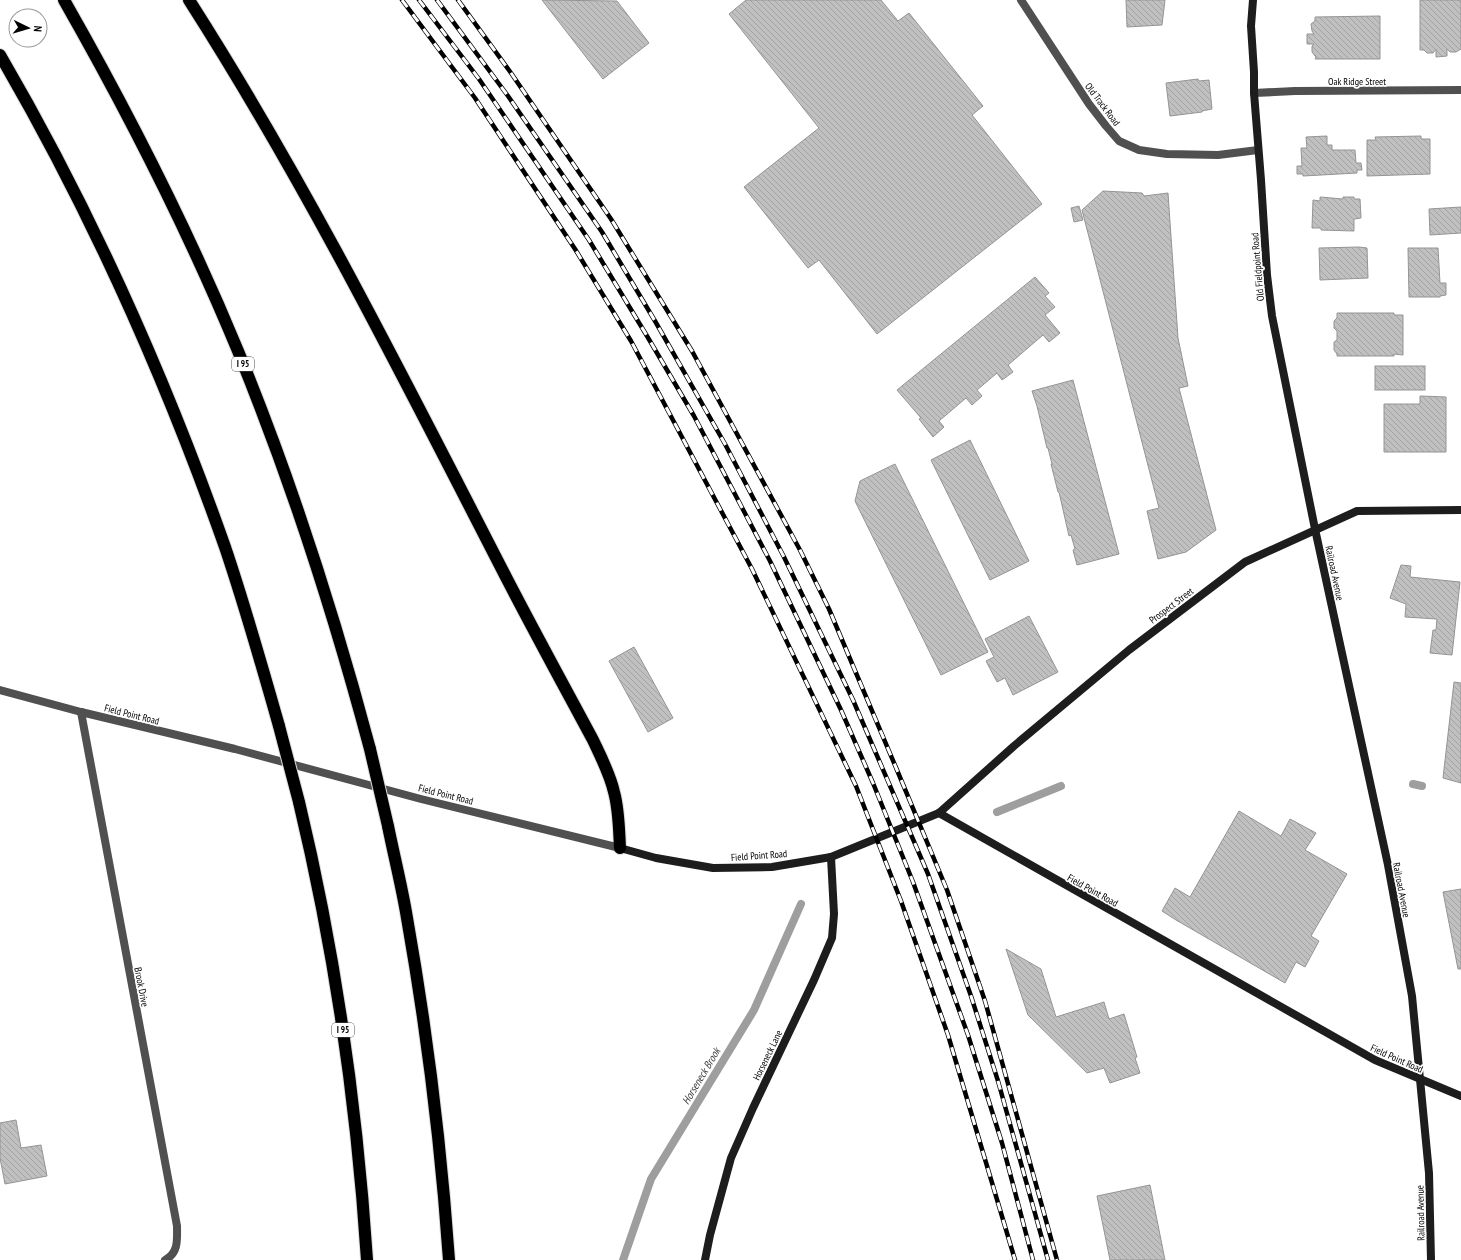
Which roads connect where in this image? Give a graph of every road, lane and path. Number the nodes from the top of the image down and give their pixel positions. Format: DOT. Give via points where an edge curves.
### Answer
graph roads {
  1 [pos="64,0"];
  2 [pos="190,0"];
  3 [pos="1021,0"];
  4 [pos="1253,0"];
  5 [pos="0,55"];
  6 [pos="1461,90"];
  7 [pos="1254,93"];
  8 [pos="1258,150"];
  9 [pos="1461,510"];
  10 [pos="1315,529"];
  11 [pos="0,690"];
  12 [pos="81,712"];
  13 [pos="939,813"];
  14 [pos="620,848"];
  15 [pos="831,857"];
  16 [pos="1420,1079"];
  17 [pos="1461,1096"];
  18 [pos="164,1260"];
  19 [pos="367,1260"];
  20 [pos="448,1260"];
  21 [pos="705,1260"];
  22 [pos="1431,1260"];
  1 -- 20 [label="highway, I 95, bridge" via="111,82 156,170 238,350 306,534 336,629 370,749 407,917 435,1111"];
  2 -- 14 [label="highway" via="226,57 327,232 592,740 615,792"];
  3 -- 8 [label="street, Old Track Road" via="1089,104 1120,141 1138,150 1167,154 1218,155"];
  4 -- 7 [label="main road, Old Fieldpoint Road" via="1251,26"];
  5 -- 19 [label="highway, I 95, bridge" via="72,185 153,362 225,547 255,640 299,802 326,928 355,1122"];
  6 -- 7 [label="street, Oak Ridge Street"];
  7 -- 8 [label="main road, Old Fieldpoint Road"];
  8 -- 10 [label="main road, Old Fieldpoint Road" via="1272,316"];
  9 -- 10 [label="main road, Prospect Street" via="1357,511"];
  10 -- 13 [label="main road, Prospect Street" via="1245,562 1203,593 1129,650 1014,746"];
  10 -- 16 [label="main road, Railroad Avenue" via="1388,865 1412,996"];
  11 -- 12 [label="street, Field Point Road"];
  12 -- 14 [label="street, Field Point Road"];
  12 -- 18 [label="street, Brook Drive" via="177,1226 177,1245 171,1257"];
  13 -- 15 [label="main road, Field Point Road"];
  13 -- 16 [label="main road, Field Point Road" via="1374,1060"];
  14 -- 15 [label="main road, Field Point Road" via="656,858 713,868 772,867"];
  15 -- 21 [label="main road, Horseneck Lane" via="834,914 832,938 731,1158"];
  16 -- 17 [label="main road, Field Point Road"];
  16 -- 22 [label="main road, Railroad Avenue" via="1429,1173"];
}
